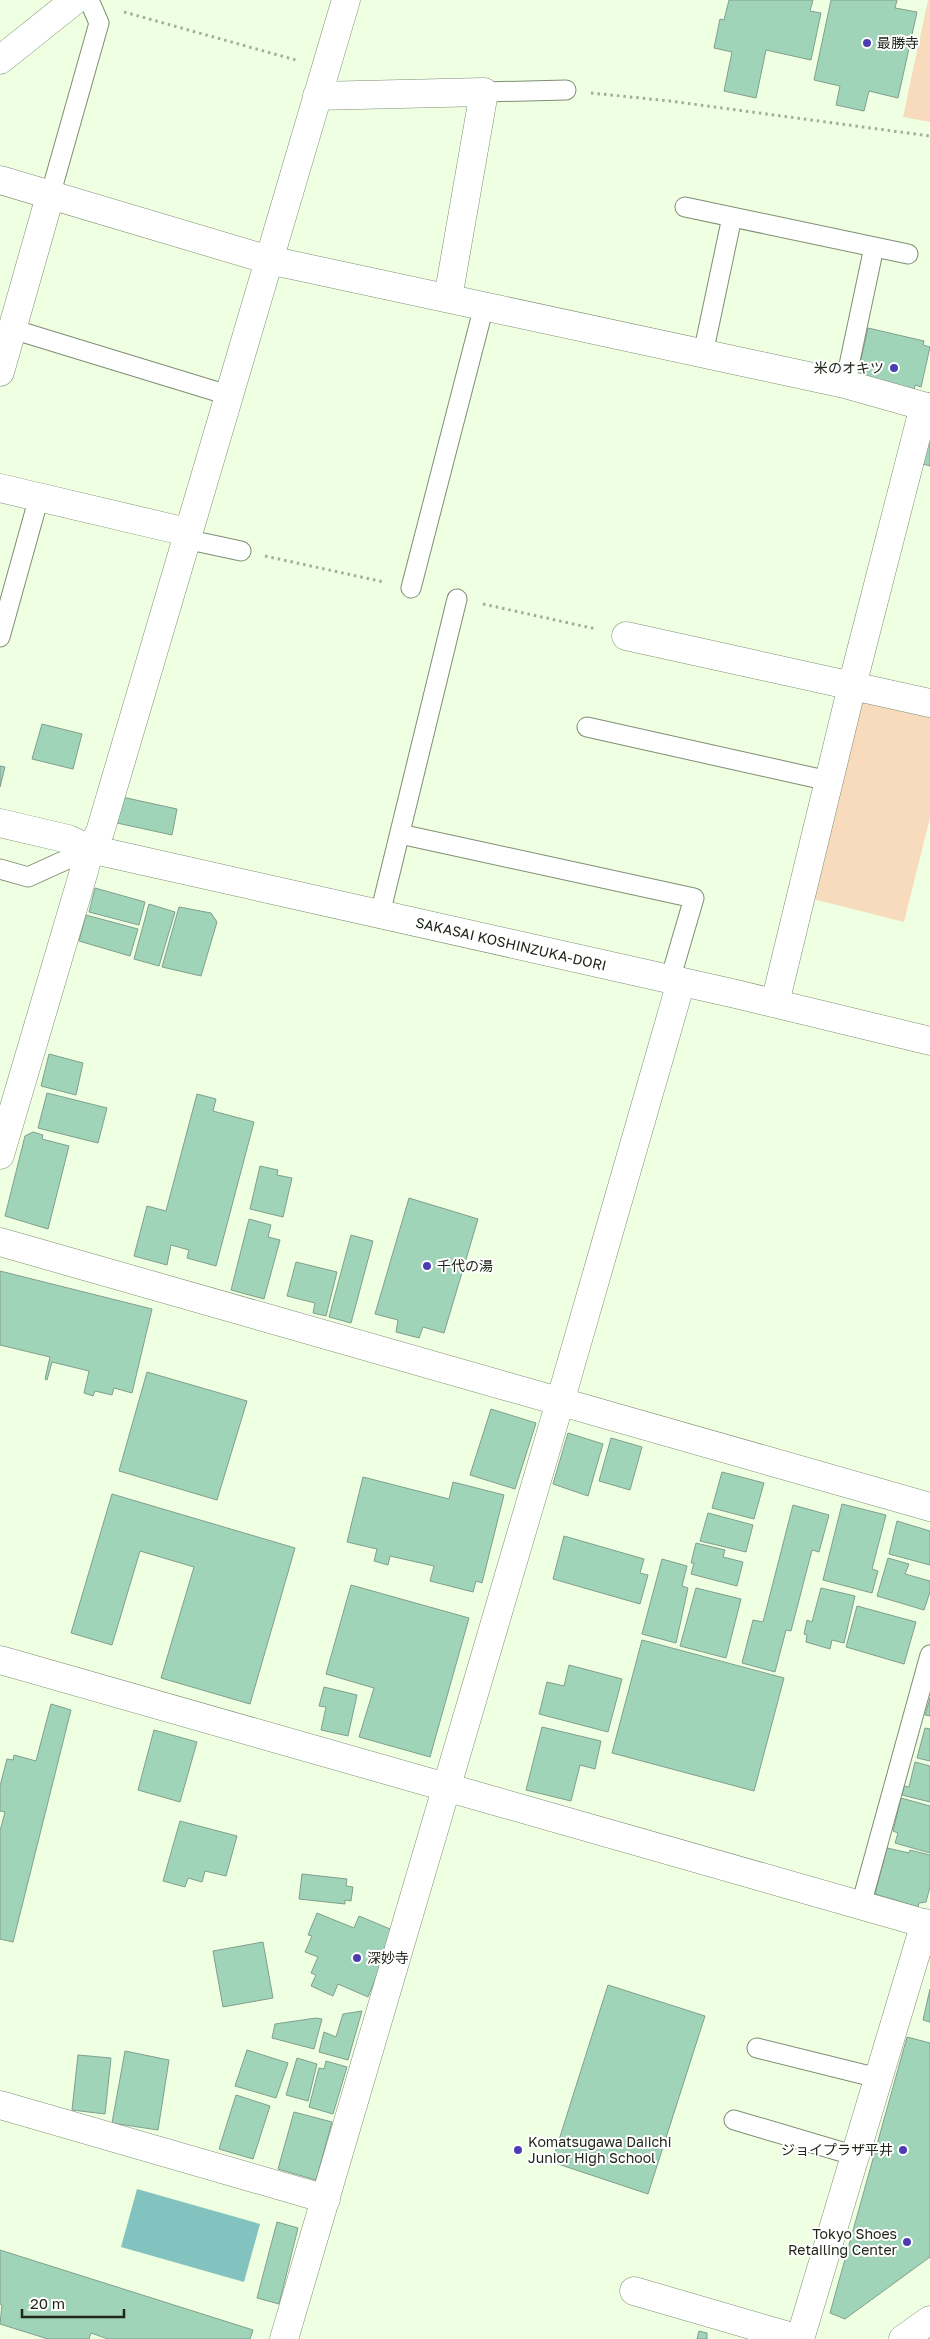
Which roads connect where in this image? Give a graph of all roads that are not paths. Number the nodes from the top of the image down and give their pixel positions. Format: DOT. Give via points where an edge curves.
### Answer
graph roads {
  1 [pos="75,0"];
  2 [pos="89,0"];
  3 [pos="346,0"];
  4 [pos="0,60"];
  5 [pos="566,90"];
  6 [pos="484,92"];
  7 [pos="317,96"];
  8 [pos="0,180"];
  9 [pos="50,196"];
  10 [pos="685,207"];
  11 [pos="732,217"];
  12 [pos="874,247"];
  13 [pos="908,254"];
  14 [pos="269,260"];
  15 [pos="448,298"];
  16 [pos="484,306"];
  17 [pos="12,329"];
  18 [pos="703,354"];
  19 [pos="0,372"];
  20 [pos="845,384"];
  21 [pos="228,395"];
  22 [pos="927,407"];
  23 [pos="0,488"];
  24 [pos="39,497"];
  25 [pos="187,532"];
  26 [pos="241,551"];
  27 [pos="411,588"];
  28 [pos="457,599"];
  29 [pos="626,636"];
  30 [pos="0,637"];
  31 [pos="852,686"];
  32 [pos="930,703"];
  33 [pos="587,727"];
  34 [pos="829,781"];
  35 [pos="0,824"];
  36 [pos="400,834"];
  37 [pos="90,849"];
  38 [pos="0,869"];
  39 [pos="380,914"];
  40 [pos="676,981"];
  41 [pos="775,1003"];
  42 [pos="930,1041"];
  43 [pos="0,1154"];
  44 [pos="0,1242"];
  45 [pos="560,1402"];
  46 [pos="930,1507"];
  47 [pos="930,1655"];
  48 [pos="0,1660"];
  49 [pos="448,1786"];
  50 [pos="861,1905"];
  51 [pos="927,1924"];
  52 [pos="757,2048"];
  53 [pos="878,2078"];
  54 [pos="0,2105"];
  55 [pos="734,2120"];
  56 [pos="856,2156"];
  57 [pos="326,2199"];
  58 [pos="634,2291"];
  59 [pos="284,2339"];
  60 [pos="799,2339"];
  1 -- 4 [label="street"];
  2 -- 9 [label="lane" via="99,23"];
  3 -- 7 [label="street"];
  5 -- 6 [label="lane"];
  6 -- 7 [label="street"];
  6 -- 15 [label="street"];
  7 -- 14 [label="street"];
  8 -- 9 [label="street"];
  9 -- 14 [label="street"];
  9 -- 17 [label="street"];
  10 -- 11 [label="lane"];
  11 -- 12 [label="lane"];
  11 -- 18 [label="lane"];
  12 -- 13 [label="lane"];
  12 -- 20 [label="lane"];
  14 -- 15 [label="street"];
  14 -- 21 [label="street"];
  15 -- 16 [label="street"];
  16 -- 18 [label="street"];
  16 -- 27 [label="lane"];
  17 -- 19 [label="street"];
  17 -- 21 [label="lane"];
  18 -- 20 [label="street"];
  20 -- 22 [label="street"];
  21 -- 25 [label="street"];
  22 -- 31 [label="street"];
  23 -- 24 [label="street"];
  24 -- 25 [label="street"];
  24 -- 30 [label="lane"];
  25 -- 26 [label="lane" via="199,542"];
  25 -- 37 [label="street" via="100,832"];
  28 -- 36 [label="lane"];
  29 -- 31 [label="street"];
  31 -- 32 [label="street"];
  31 -- 34 [label="street"];
  33 -- 34 [label="lane"];
  34 -- 41 [label="street"];
  35 -- 37 [label="street, SAKASAI KOSHINZUKA-DORI" via="68,839"];
  36 -- 39 [label="lane"];
  36 -- 40 [label="lane" via="694,898"];
  37 -- 38 [label="lane" via="28,876"];
  37 -- 39 [label="street, SAKASAI KOSHINZUKA-DORI"];
  37 -- 43 [label="street"];
  39 -- 40 [label="street, SAKASAI KOSHINZUKA-DORI"];
  40 -- 41 [label="street, SAKASAI KOSHINZUKA-DORI"];
  40 -- 45 [label="street"];
  41 -- 42 [label="street, SAKASAI KOSHINZUKA-DORI"];
  44 -- 45 [label="street"];
  45 -- 46 [label="street"];
  45 -- 49 [label="street"];
  47 -- 50 [label="lane"];
  48 -- 49 [label="street"];
  49 -- 50 [label="street"];
  49 -- 57 [label="street"];
  50 -- 51 [label="street"];
  51 -- 53 [label="street"];
  52 -- 53 [label="lane"];
  53 -- 56 [label="street"];
  54 -- 57 [label="street"];
  55 -- 56 [label="lane"];
  56 -- 60 [label="street"];
  57 -- 59 [label="street"];
  58 -- 60 [label="street"];
}
